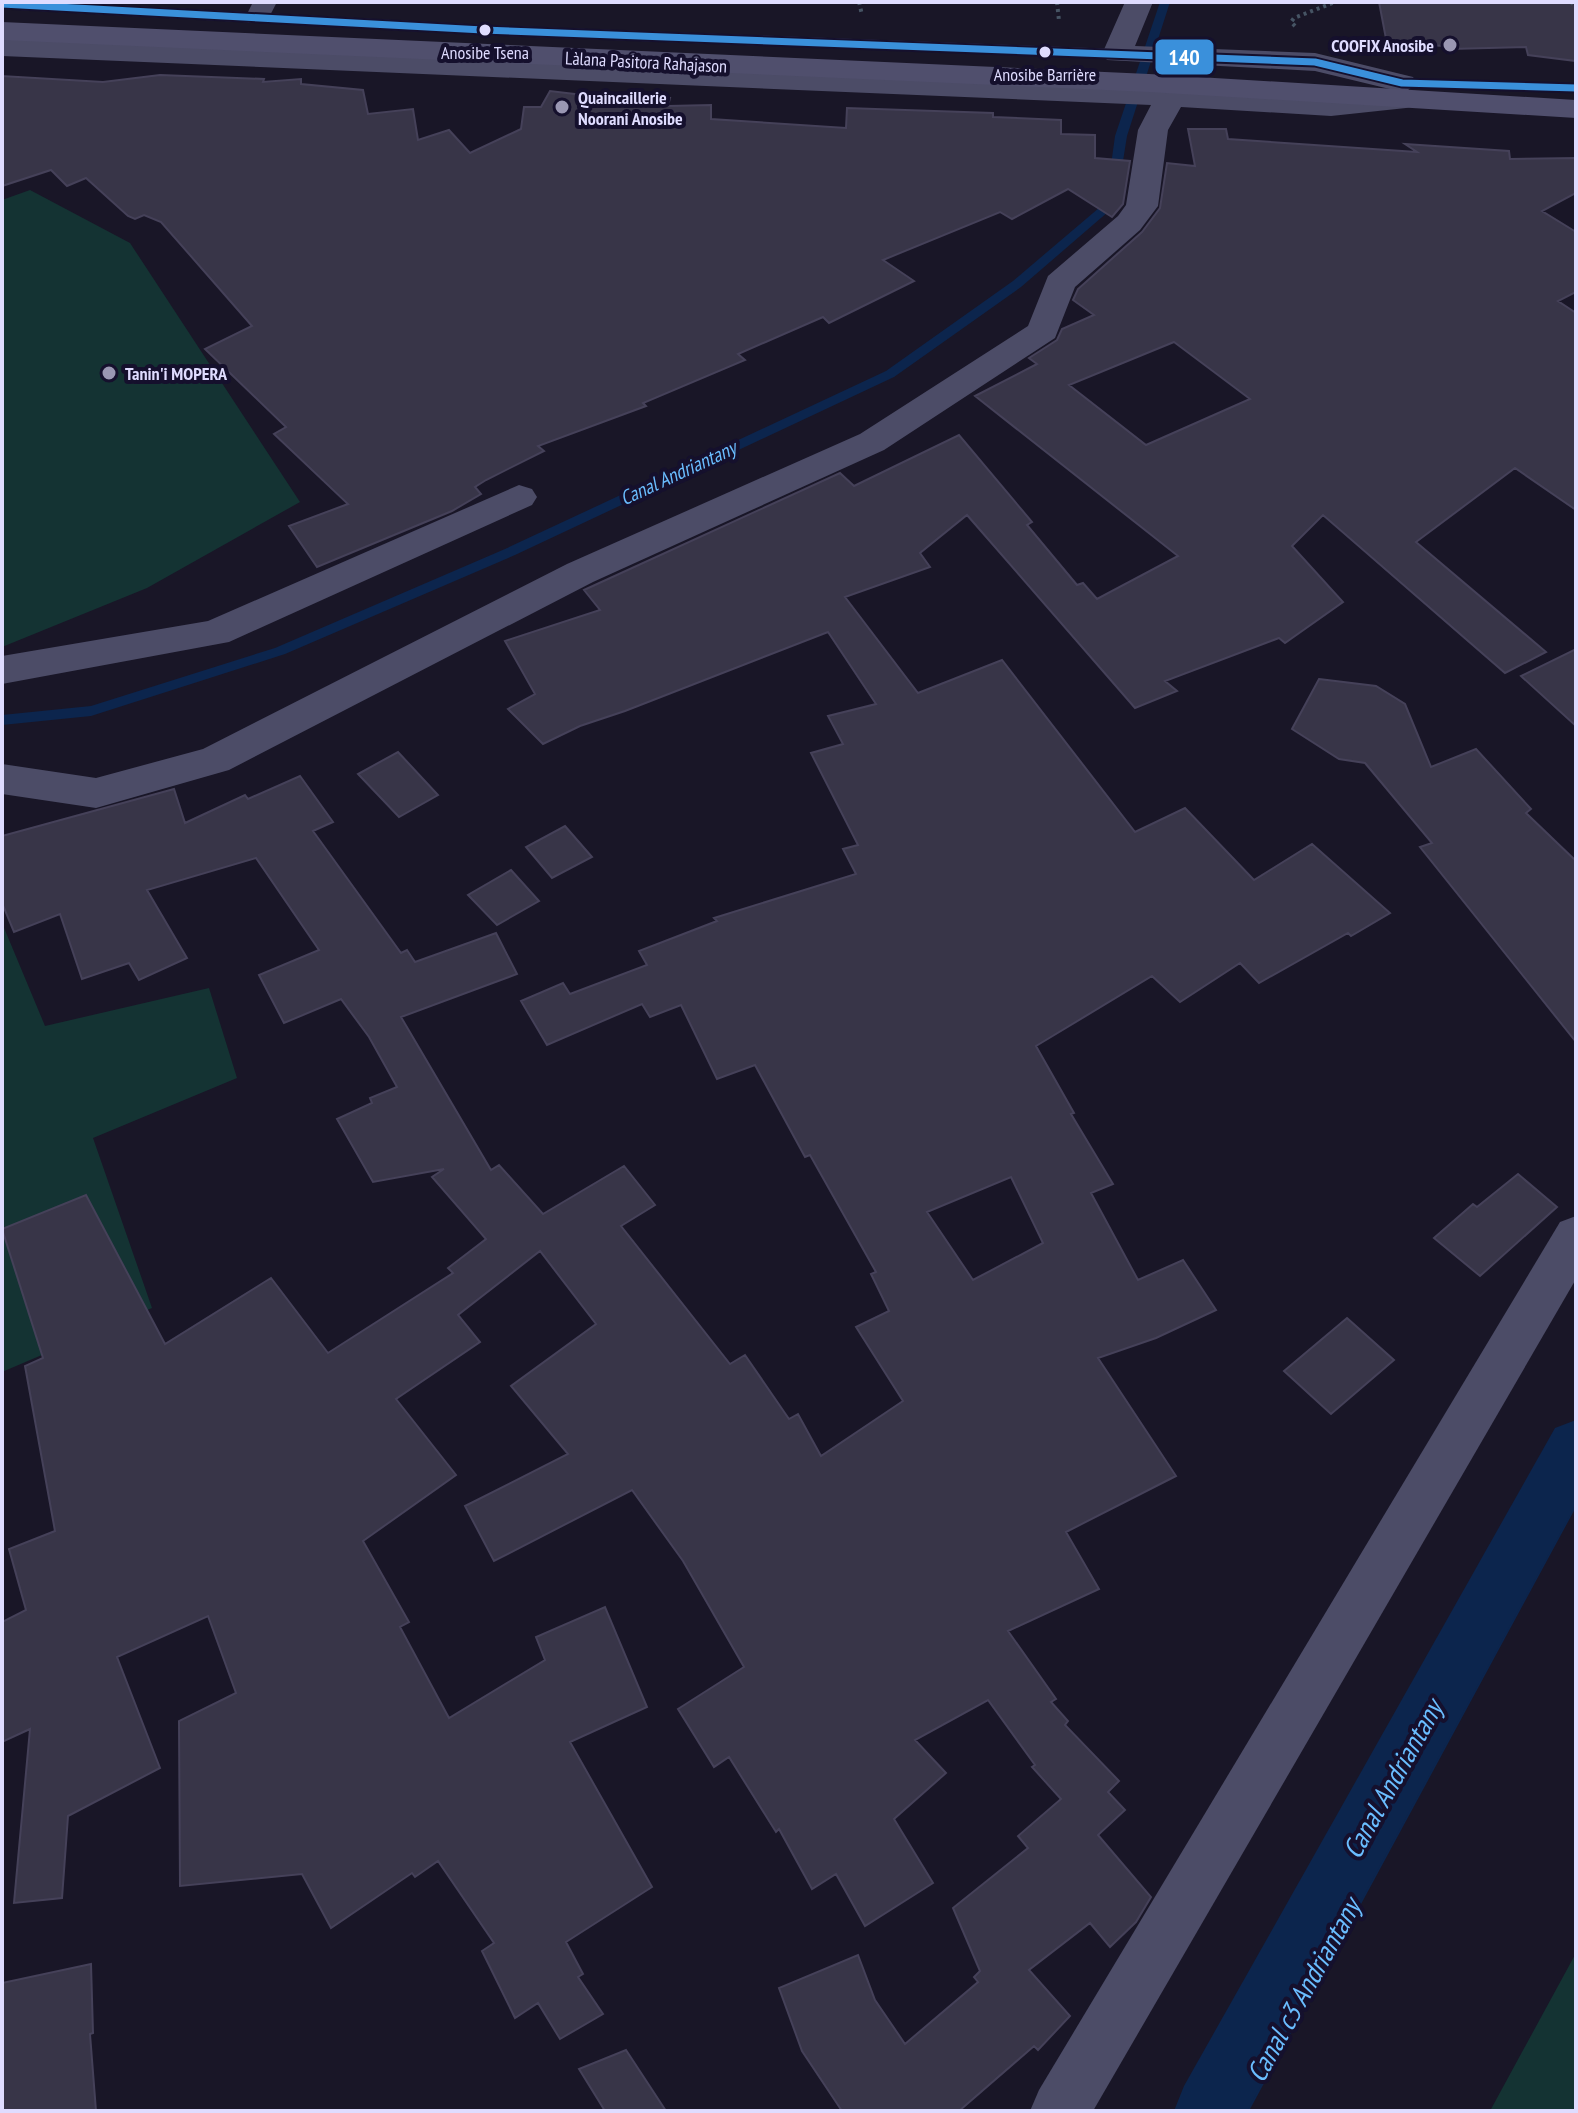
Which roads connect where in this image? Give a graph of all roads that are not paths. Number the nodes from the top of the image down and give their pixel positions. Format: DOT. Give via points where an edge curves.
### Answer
graph roads {
  1 [pos="1139,2"];
  2 [pos="2,4"];
  3 [pos="261,10"];
  4 [pos="2,14"];
  5 [pos="2,31"];
  6 [pos="2,47"];
  7 [pos="1102,74"];
  8 [pos="1157,80"];
  9 [pos="1576,88"];
  10 [pos="1404,91"];
  11 [pos="1576,109"];
  12 [pos="519,497"];
  13 [pos="2,670"];
  14 [pos="2,779"];
  15 [pos="1576,1236"];
  16 [pos="1060,2111"];
  1 -- 7 [label="street"];
  2 -- 3 [label="lane"];
  3 -- 7 [label="lane"];
  4 -- 7 [label="main road, Làlana Pasitora Rahajason"];
  5 -- 7 [label="main road, Làlana Pasitora Rahajason"];
  6 -- 7 [label="street"];
  7 -- 8 [label="street"];
  7 -- 8 [label="street"];
  8 -- 10 [label="street" via="1331,107"];
  8 -- 10 [label="street" via="1315,62"];
  8 -- 14 [label="street" via="1142,206 1129,223 1060,283 1043,331 872,442 580,573 215,760 96,793"];
  9 -- 10 [label="main road"];
  10 -- 11 [label="main road"];
  12 -- 13 [label="street" via="216,633"];
  15 -- 16 [label="street"];
}
